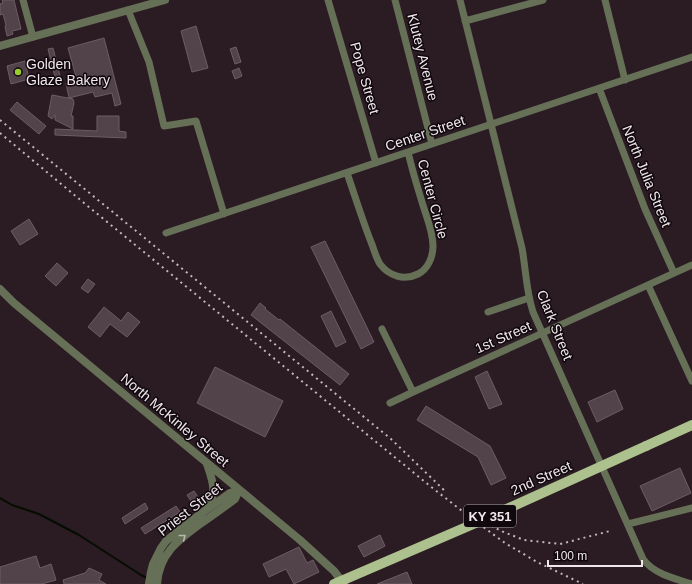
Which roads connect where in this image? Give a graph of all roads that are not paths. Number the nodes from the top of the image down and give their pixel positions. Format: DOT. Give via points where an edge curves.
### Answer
graph roads {
  1 [pos="23,0"];
  2 [pos="165,0"];
  3 [pos="328,0"];
  4 [pos="395,0"];
  5 [pos="460,0"];
  6 [pos="543,0"];
  7 [pos="605,0"];
  8 [pos="128,10"];
  9 [pos="465,21"];
  10 [pos="33,37"];
  11 [pos="0,46"];
  12 [pos="692,57"];
  13 [pos="625,80"];
  14 [pos="599,88"];
  15 [pos="491,124"];
  16 [pos="432,144"];
  17 [pos="408,152"];
  18 [pos="376,163"];
  19 [pos="347,172"];
  20 [pos="224,214"];
  21 [pos="166,233"];
  22 [pos="692,265"];
  23 [pos="674,273"];
  24 [pos="648,285"];
  25 [pos="0,289"];
  26 [pos="529,298"];
  27 [pos="488,312"];
  28 [pos="382,329"];
  29 [pos="542,333"];
  30 [pos="692,381"];
  31 [pos="413,392"];
  32 [pos="390,403"];
  33 [pos="692,425"];
  34 [pos="206,463"];
  35 [pos="239,490"];
  36 [pos="692,508"];
  37 [pos="203,512"];
  38 [pos="628,524"];
  39 [pos="156,566"];
  40 [pos="149,584"];
  41 [pos="157,584"];
  42 [pos="334,584"];
  43 [pos="344,584"];
  44 [pos="692,584"];
  1 -- 10 [label="street"];
  2 -- 8 [label="street"];
  3 -- 18 [label="street, Pope Street"];
  4 -- 16 [label="street, Klutey Avenue"];
  5 -- 9 [label="street, Clark Street"];
  6 -- 9 [label="street"];
  7 -- 13 [label="street"];
  8 -- 10 [label="street"];
  8 -- 20 [label="street" via="149,62 164,126 196,121"];
  9 -- 15 [label="street, Clark Street"];
  10 -- 11 [label="street"];
  12 -- 13 [label="street, Center Street"];
  13 -- 14 [label="street, Center Street"];
  14 -- 15 [label="street, Center Street"];
  14 -- 23 [label="street, North Julia Street" via="645,209"];
  15 -- 16 [label="street, Center Street"];
  15 -- 26 [label="street, Clark Street" via="522,248"];
  16 -- 17 [label="street, Center Street"];
  17 -- 18 [label="street, Center Street"];
  17 -- 19 [label="street, Center Circle" via="433,244 430,262 423,271 407,278 394,276 380,264"];
  18 -- 19 [label="street, Center Street"];
  19 -- 20 [label="street, Center Street"];
  20 -- 21 [label="street, Center Street"];
  22 -- 23 [label="street, 1st Street"];
  23 -- 24 [label="street, 1st Street"];
  24 -- 29 [label="street, 1st Street"];
  24 -- 30 [label="street"];
  25 -- 34 [label="street, North McKinley Street"];
  26 -- 27 [label="street"];
  26 -- 29 [label="street, Clark Street"];
  28 -- 31 [label="street"];
  29 -- 31 [label="street, 1st Street"];
  29 -- 38 [label="street, Clark Street"];
  31 -- 32 [label="street, 1st Street"];
  33 -- 42 [label="main road, 2nd Street / KY 351, bridge"];
  34 -- 35 [label="street, North McKinley Street"];
  34 -- 37 [label="street" via="213,483 213,494 212,500"];
  35 -- 37 [label="street, Priest Street" via="230,493"];
  39 -- 35 [label="street, Priest Street, one-way" via="177,542 235,499"];
  35 -- 43 [label="street, North McKinley Street" via="300,540 334,571"];
  36 -- 38 [label="street"];
  37 -- 39 [label="street, Priest Street" via="166,541 161,548"];
  38 -- 44 [label="street, Clark Street" via="643,559 652,568"];
  39 -- 40 [label="street, Priest Street" via="150,572"];
  39 -- 41 [label="street, Priest Street"];
}
